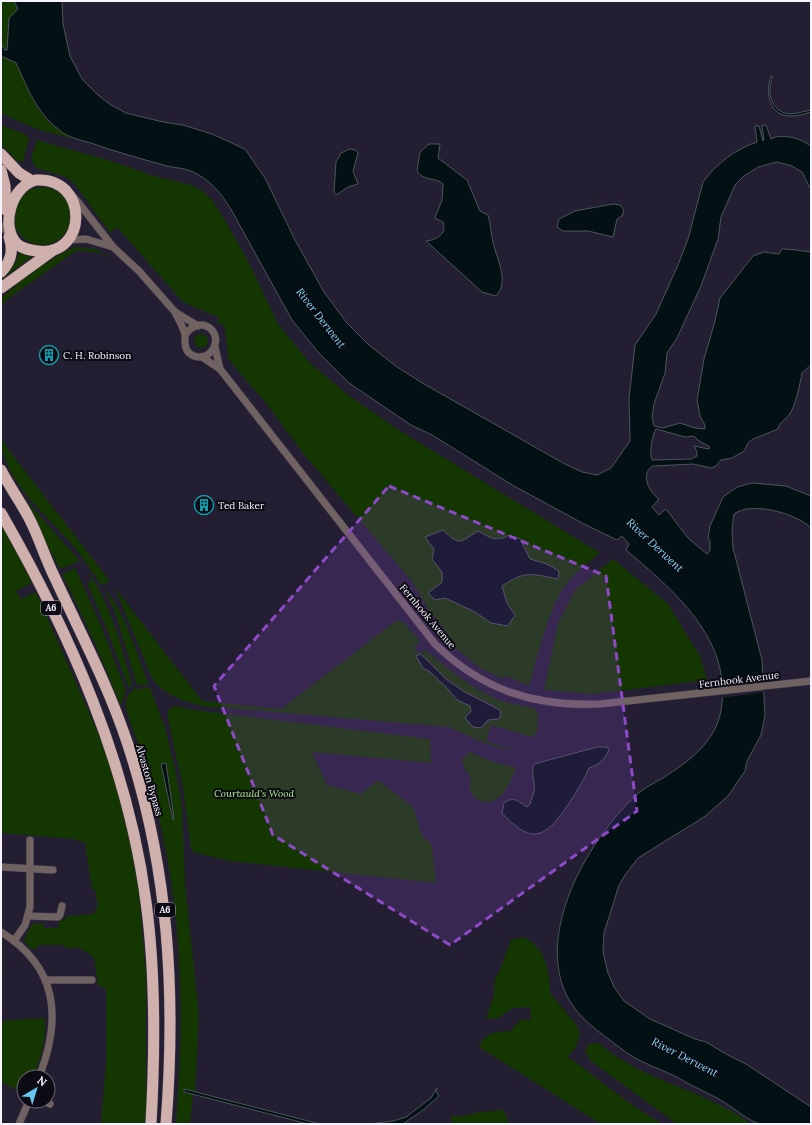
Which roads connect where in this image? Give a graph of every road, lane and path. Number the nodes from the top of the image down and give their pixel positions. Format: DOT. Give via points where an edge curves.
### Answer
graph roads {
  1 [pos="1,154"];
  2 [pos="1,170"];
  3 [pos="32,181"];
  4 [pos="69,192"];
  5 [pos="4,212"];
  6 [pos="5,232"];
  7 [pos="69,240"];
  8 [pos="113,247"];
  9 [pos="52,250"];
  10 [pos="1,272"];
  11 [pos="1,288"];
  12 [pos="175,312"];
  13 [pos="198,326"];
  14 [pos="185,335"];
  15 [pos="215,347"];
  16 [pos="202,356"];
  17 [pos="220,368"];
  18 [pos="1,470"];
  19 [pos="1,486"];
  20 [pos="1,512"];
  21 [pos="42,552"];
  22 [pos="811,681"];
  23 [pos="30,840"];
  24 [pos="1,867"];
  25 [pos="31,868"];
  26 [pos="53,870"];
  27 [pos="62,906"];
  28 [pos="28,916"];
  29 [pos="1,932"];
  30 [pos="14,941"];
  31 [pos="47,980"];
  32 [pos="92,980"];
  33 [pos="42,1069"];
  34 [pos="26,1109"];
  35 [pos="19,1124"];
  36 [pos="151,1124"];
  37 [pos="166,1124"];
  1 -- 3 [label="highway" via="19,173"];
  2 -- 5 [label="highway" via="5,186"];
  3 -- 4 [label="highway" via="52,181"];
  3 -- 5 [label="highway" via="16,193"];
  4 -- 7 [label="highway" via="77,221"];
  4 -- 8 [label="street, Fernhook Avenue"];
  5 -- 6 [label="highway"];
  6 -- 9 [label="highway" via="17,245 29,250"];
  6 -- 10 [label="highway" via="11,244 11,254 7,266"];
  7 -- 8 [label="street, Fernhook Avenue" via="86,239"];
  7 -- 9 [label="highway"];
  8 -- 12 [label="street, Fernhook Avenue" via="139,270"];
  9 -- 11 [label="highway"];
  12 -- 13 [label="street, Fernhook Avenue"];
  12 -- 14 [label="street, Fernhook Avenue"];
  13 -- 14 [label="street" via="191,327"];
  13 -- 15 [label="street, Fernhook Avenue" via="207,326 214,333"];
  14 -- 16 [label="street, Fernhook Avenue" via="184,344 187,351 194,356"];
  15 -- 16 [label="street" via="212,352"];
  15 -- 17 [label="street, Fernhook Avenue"];
  16 -- 17 [label="street, Fernhook Avenue"];
  17 -- 22 [label="street, Fernhook Avenue" via="435,644 472,674 514,694 562,704 600,704"];
  18 -- 21 [label="highway, Alvaston Bypass / A6" via="29,519"];
  19 -- 21 [label="highway"];
  20 -- 36 [label="highway, A6" via="32,568 95,707 120,779 134,834 146,903 152,975"];
  21 -- 37 [label="highway, Alvaston Bypass / A6" via="112,702 151,827 164,904 170,976"];
  23 -- 25 [label="street"];
  24 -- 25 [label="street"];
  25 -- 26 [label="street"];
  25 -- 28 [label="street"];
  27 -- 28 [label="street" via="58,917"];
  28 -- 30 [label="street"];
  29 -- 30 [label="street"];
  30 -- 31 [label="street" via="29,955"];
  31 -- 32 [label="street"];
  31 -- 33 [label="street" via="51,1002 50,1030 48,1051"];
  34 -- 35 [label="street"];
}
